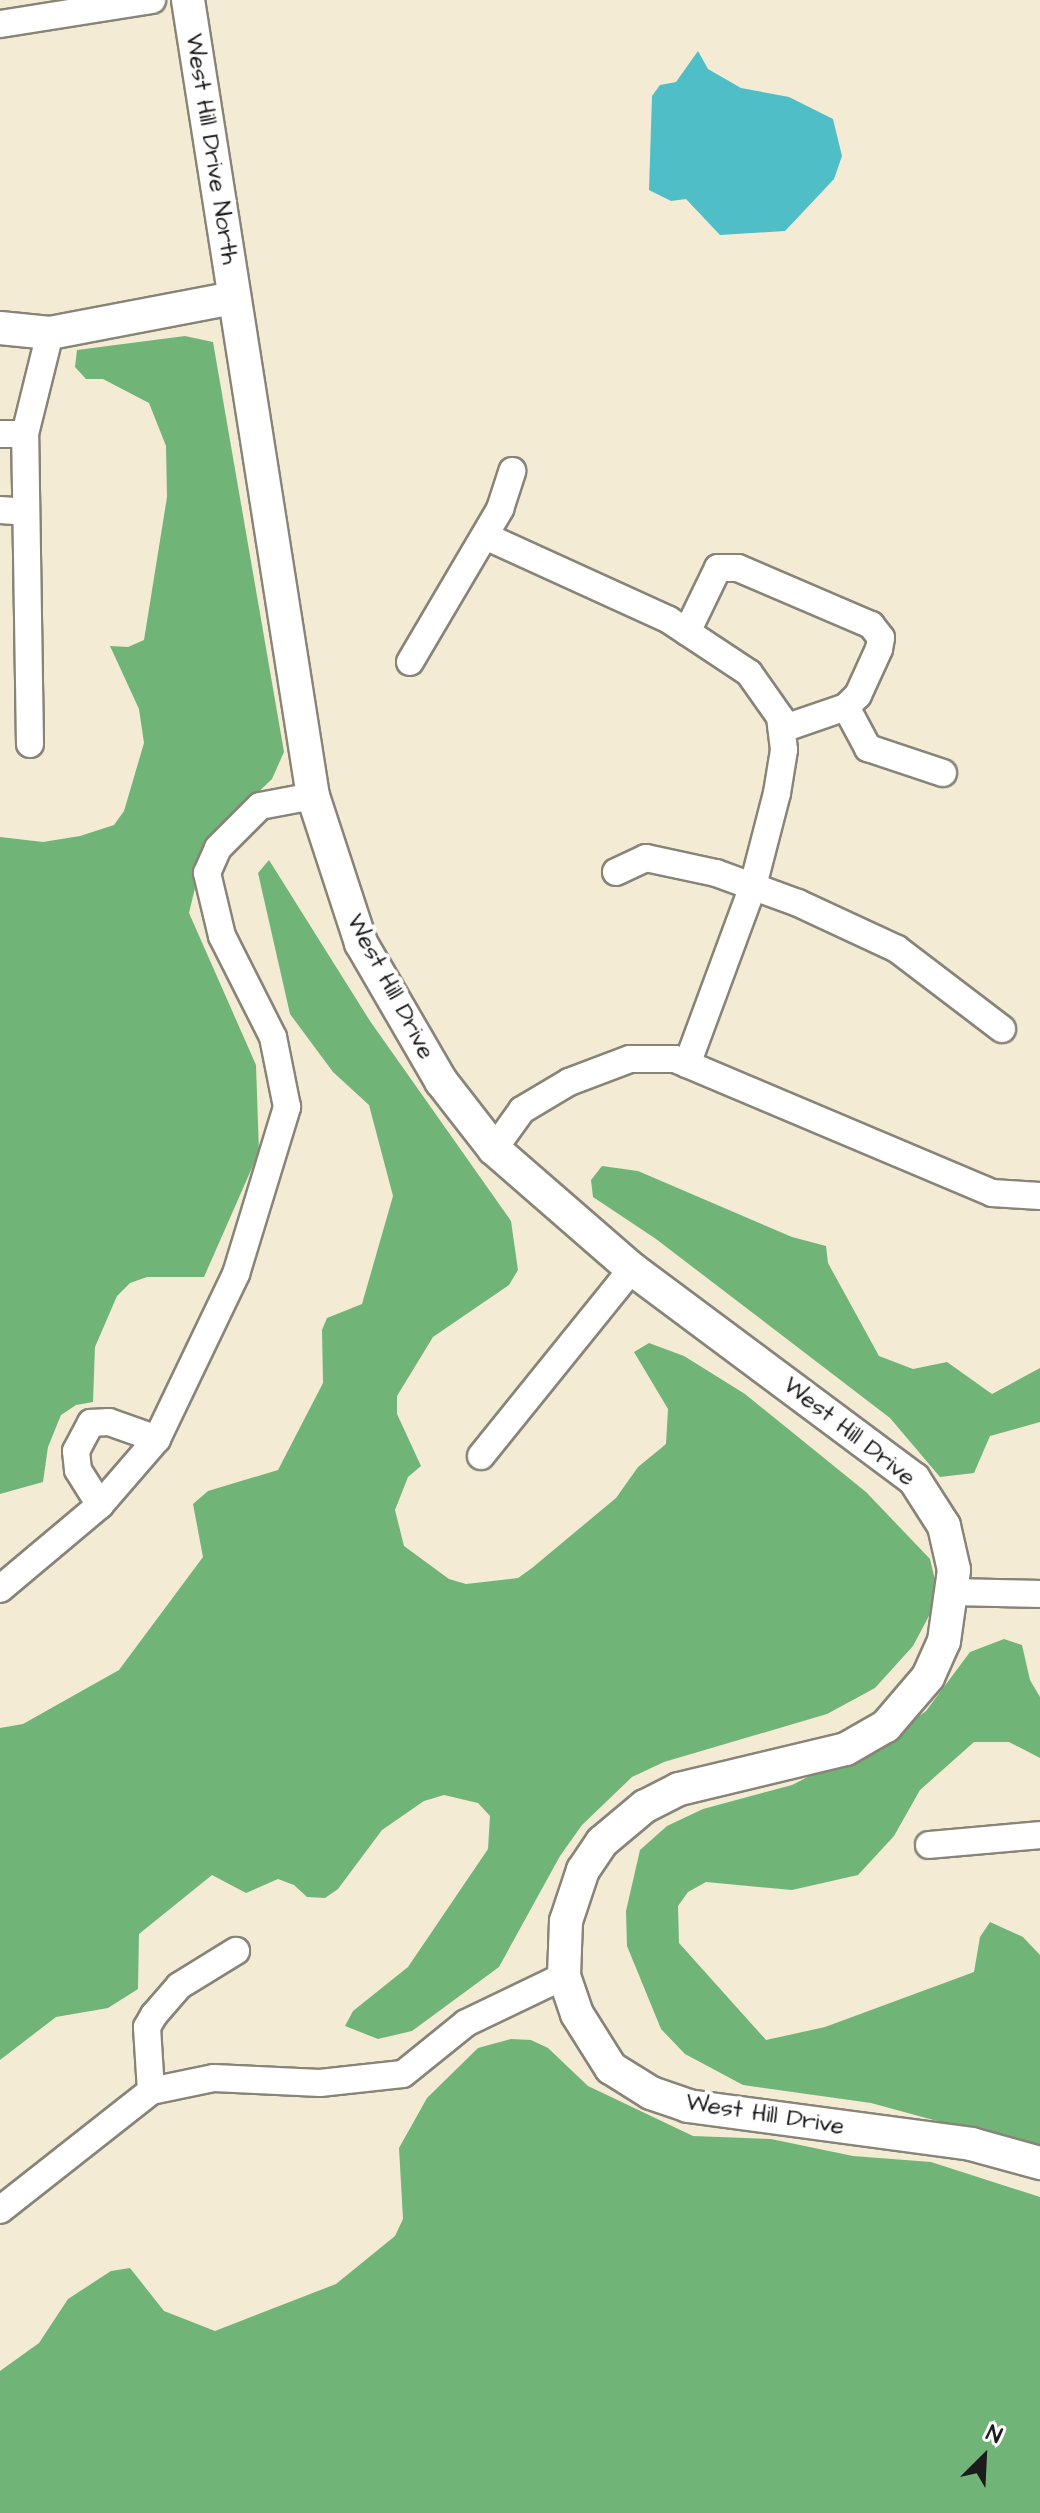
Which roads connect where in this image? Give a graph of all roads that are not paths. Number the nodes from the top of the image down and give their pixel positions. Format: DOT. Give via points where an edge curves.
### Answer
graph roads {
  1 [pos="152,0"];
  2 [pos="188,0"];
  3 [pos="45,9"];
  4 [pos="0,24"];
  5 [pos="233,298"];
  6 [pos="0,328"];
  7 [pos="50,333"];
  8 [pos="12,434"];
  9 [pos="512,471"];
  10 [pos="13,511"];
  11 [pos="485,536"];
  12 [pos="687,632"];
  13 [pos="410,662"];
  14 [pos="846,707"];
  15 [pos="782,729"];
  16 [pos="30,744"];
  17 [pos="943,773"];
  18 [pos="313,796"];
  19 [pos="616,872"];
  20 [pos="753,886"];
  21 [pos="1002,1029"];
  22 [pos="687,1064"];
  23 [pos="494,1149"];
  24 [pos="1040,1196"];
  25 [pos="632,1269"];
  26 [pos="157,1439"];
  27 [pos="481,1456"];
  28 [pos="100,1505"];
  29 [pos="0,1589"];
  30 [pos="954,1592"];
  31 [pos="1040,1594"];
  32 [pos="1040,1835"];
  33 [pos="929,1845"];
  34 [pos="236,1951"];
  35 [pos="564,1976"];
  36 [pos="151,2091"];
  37 [pos="1040,2163"];
  38 [pos="0,2210"];
  1 -- 3 [label="street"];
  2 -- 5 [label="street, West Hill Drive North"];
  3 -- 4 [label="street"];
  5 -- 7 [label="street"];
  5 -- 18 [label="street, West Hill Drive"];
  6 -- 7 [label="street"];
  7 -- 8 [label="street"];
  8 -- 10 [label="street"];
  9 -- 11 [label="street"];
  10 -- 16 [label="street"];
  11 -- 12 [label="street"];
  11 -- 13 [label="street"];
  12 -- 14 [label="street" via="718,568 738,568 871,625 881,638 879,649 858,695"];
  12 -- 15 [label="street" via="749,673 780,717"];
  14 -- 15 [label="street"];
  14 -- 17 [label="street" via="868,748"];
  15 -- 20 [label="street" via="777,793"];
  18 -- 23 [label="street, West Hill Drive" via="361,943 441,1081"];
  18 -- 26 [label="street" via="260,806 218,848 207,873 222,936 273,1037 287,1107 236,1274"];
  19 -- 20 [label="street" via="646,858"];
  20 -- 21 [label="street" via="897,949"];
  20 -- 22 [label="street"];
  22 -- 23 [label="street" via="630,1059 569,1082 522,1110"];
  22 -- 24 [label="street" via="992,1193"];
  23 -- 25 [label="street, West Hill Drive"];
  25 -- 27 [label="street"];
  25 -- 30 [label="street, West Hill Drive" via="914,1479 944,1526"];
  26 -- 28 [label="street"];
  26 -- 28 [label="street" via="109,1422 91,1423 76,1451"];
  28 -- 29 [label="street"];
  30 -- 31 [label="street"];
  30 -- 35 [label="street, West Hill Drive" via="944,1641 928,1677 886,1726 846,1749 679,1789 645,1806 602,1842 583,1870 566,1921"];
  32 -- 33 [label="street"];
  34 -- 36 [label="street" via="179,1986 154,2015 147,2027"];
  35 -- 36 [label="street" via="466,2023 403,2074 320,2083 214,2078"];
  35 -- 37 [label="street, West Hill Drive" via="577,2014 611,2068 651,2093 734,2113 971,2144"];
  36 -- 38 [label="street"];
}
